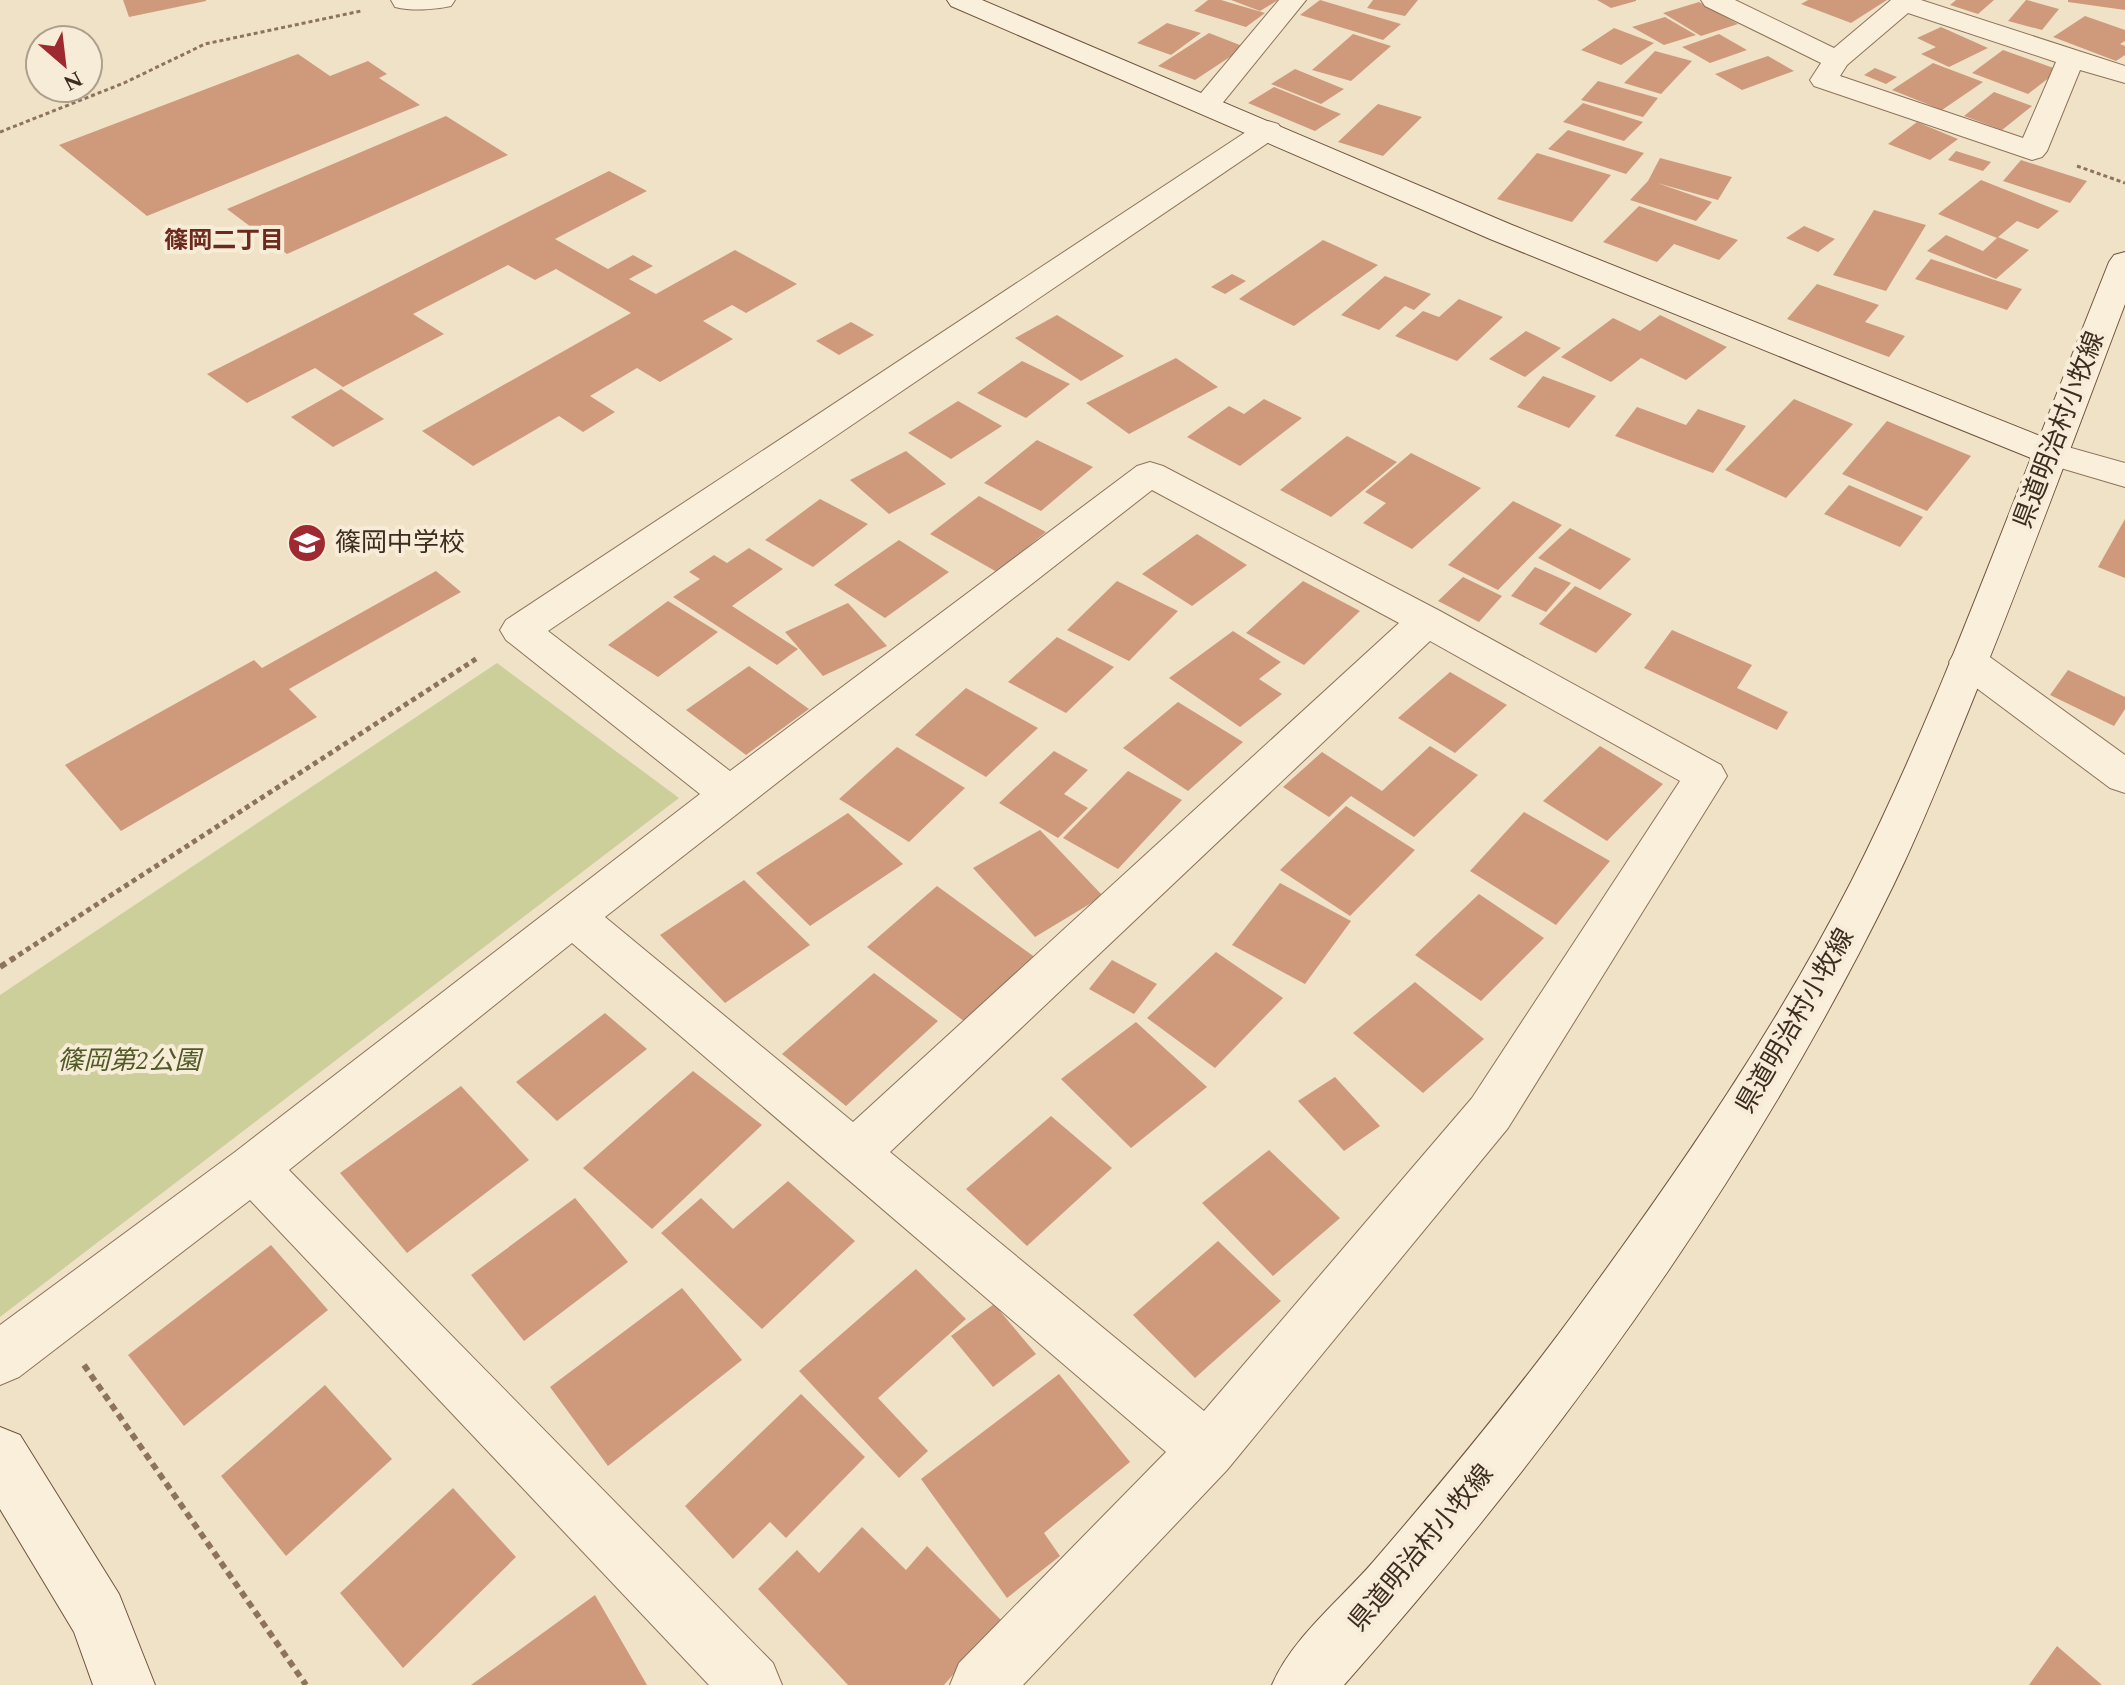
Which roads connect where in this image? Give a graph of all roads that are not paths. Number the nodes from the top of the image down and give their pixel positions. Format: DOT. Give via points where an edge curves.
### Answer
graph roads {
  1 [pos="442,0"];
  2 [pos="960,0"];
  3 [pos="1293,0"];
  4 [pos="1714,0"];
  5 [pos="404,1"];
  6 [pos="1905,1"];
  7 [pos="2071,59"];
  8 [pos="1837,60"];
  9 [pos="2119,73"];
  10 [pos="1206,105"];
  11 [pos="1268,130"];
  12 [pos="2125,262"];
  13 [pos="2050,453"];
  14 [pos="2125,475"];
  15 [pos="1426,621"];
  16 [pos="1969,662"];
  17 [pos="2125,777"];
  18 [pos="730,794"];
  19 [pos="574,918"];
  20 [pos="856,1152"];
  21 [pos="253,1168"];
  22 [pos="0,1358"];
  23 [pos="1207,1450"];
  24 [pos="0,1455"];
  25 [pos="124,1685"];
  26 [pos="751,1685"];
  27 [pos="981,1685"];
  28 [pos="1303,1685"];
  1 -- 5 [label="street"];
  2 -- 10 [label="street"];
  3 -- 10 [label="street"];
  4 -- 8 [label="street"];
  6 -- 7 [label="street"];
  6 -- 8 [label="street"];
  7 -- 8 [label="street" via="2032,151 1824,80"];
  7 -- 9 [label="street"];
  10 -- 11 [label="street"];
  11 -- 13 [label="street" via="1501,232"];
  11 -- 18 [label="street" via="520,630"];
  12 -- 13 [label="street, 県道明治村小牧線"];
  13 -- 14 [label="street"];
  13 -- 16 [label="street, 県道明治村小牧線"];
  15 -- 18 [label="street" via="1150,474"];
  15 -- 20 [label="street"];
  15 -- 23 [label="street" via="1706,776 1490,1113"];
  16 -- 17 [label="street"];
  16 -- 28 [label="street, 県道明治村小牧線" via="1861,906 1736,1124 1585,1347 1374,1608"];
  18 -- 19 [label="street"];
  19 -- 20 [label="street"];
  19 -- 21 [label="street"];
  20 -- 23 [label="street"];
  21 -- 22 [label="street"];
  21 -- 26 [label="street"];
  23 -- 27 [label="street"];
  24 -- 25 [label="street" via="98,1615"];
}
